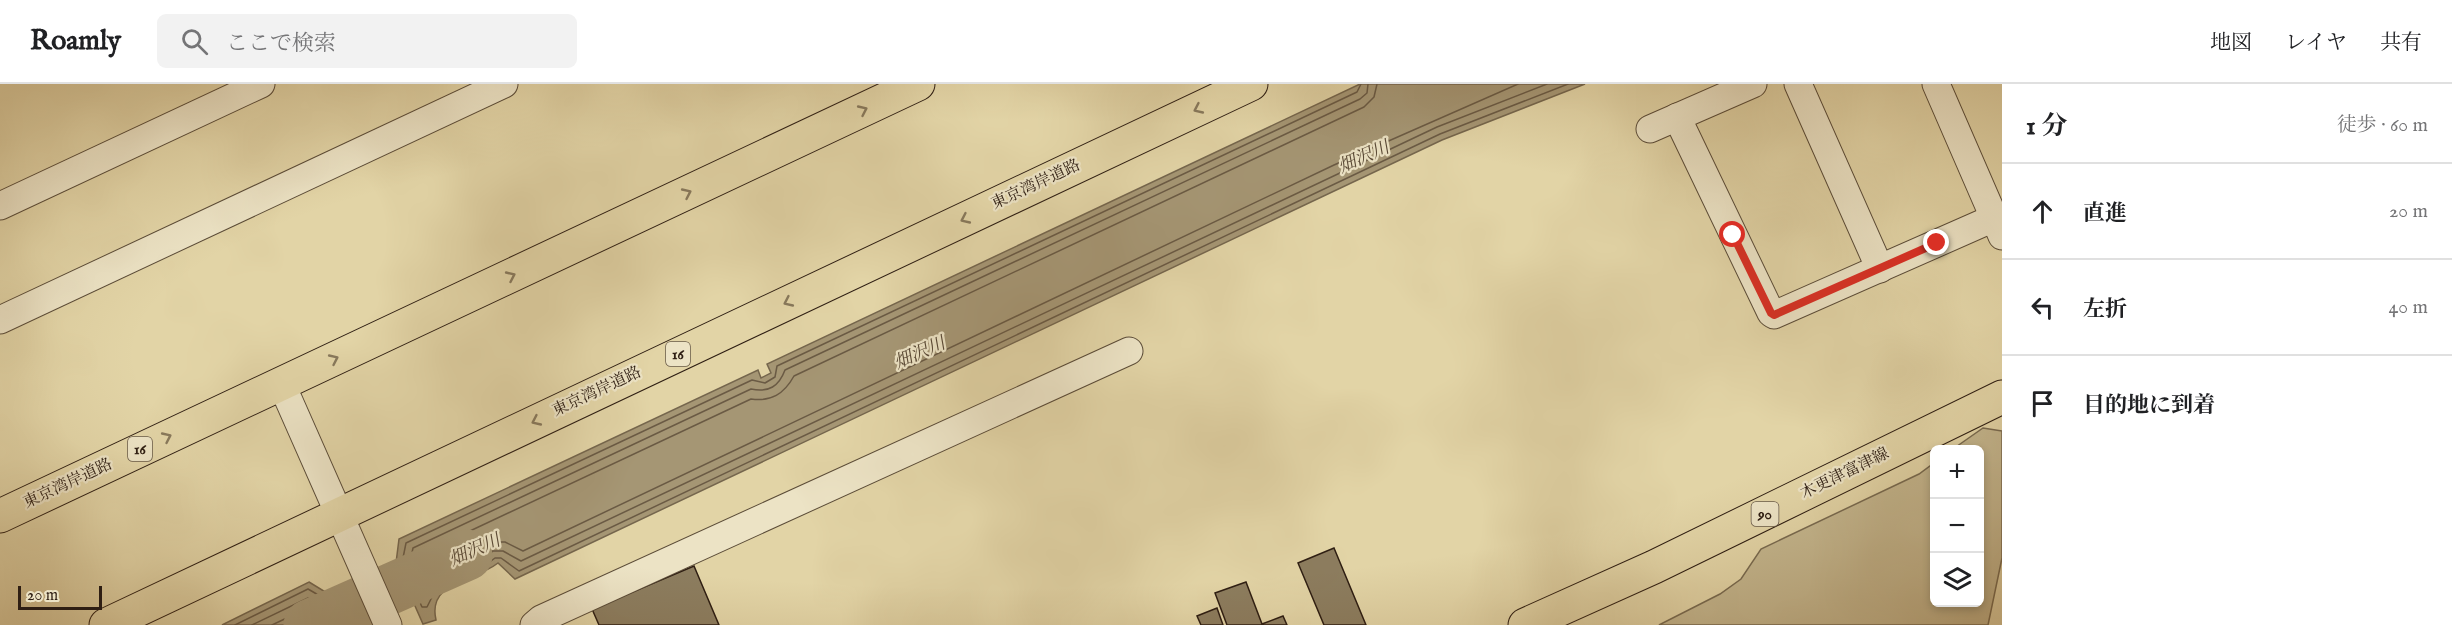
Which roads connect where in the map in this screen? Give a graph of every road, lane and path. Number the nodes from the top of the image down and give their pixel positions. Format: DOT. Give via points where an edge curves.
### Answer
graph roads {
  1 [pos="261,84"];
  2 [pos="504,84"];
  3 [pos="918,84"];
  4 [pos="1251,84"];
  5 [pos="1753,84"];
  6 [pos="1798,84"];
  7 [pos="1936,84"];
  8 [pos="1677,117"];
  9 [pos="1650,129"];
  10 [pos="0,206"];
  11 [pos="1998,227"];
  12 [pos="1880,269"];
  13 [pos="0,320"];
  14 [pos="1129,351"];
  15 [pos="282,385"];
  16 [pos="2002,397"];
  17 [pos="0,516"];
  18 [pos="343,528"];
  19 [pos="106,625"];
  20 [pos="388,625"];
  21 [pos="534,625"];
  22 [pos="1525,625"];
  1 -- 10 [label="street"];
  2 -- 13 [label="street"];
  15 -- 3 [label="main road, 東京湾岸道路 / 16, one-way"];
  4 -- 18 [label="main road, 東京湾岸道路 / 16, one-way"];
  5 -- 8 [label="street"];
  6 -- 12 [label="street"];
  7 -- 11 [label="street"];
  8 -- 9 [label="street"];
  8 -- 12 [label="street" via="1771,313 1779,315"];
  11 -- 12 [label="street"];
  14 -- 21 [label="street"];
  17 -- 15 [label="main road, 東京湾岸道路 / 16, one-way"];
  15 -- 18 [label="street"];
  16 -- 22 [label="main road, 木更津富津線 / 90" via="1654,567"];
  18 -- 19 [label="main road, 東京湾岸道路 / 16"];
  18 -- 20 [label="street"];
}
